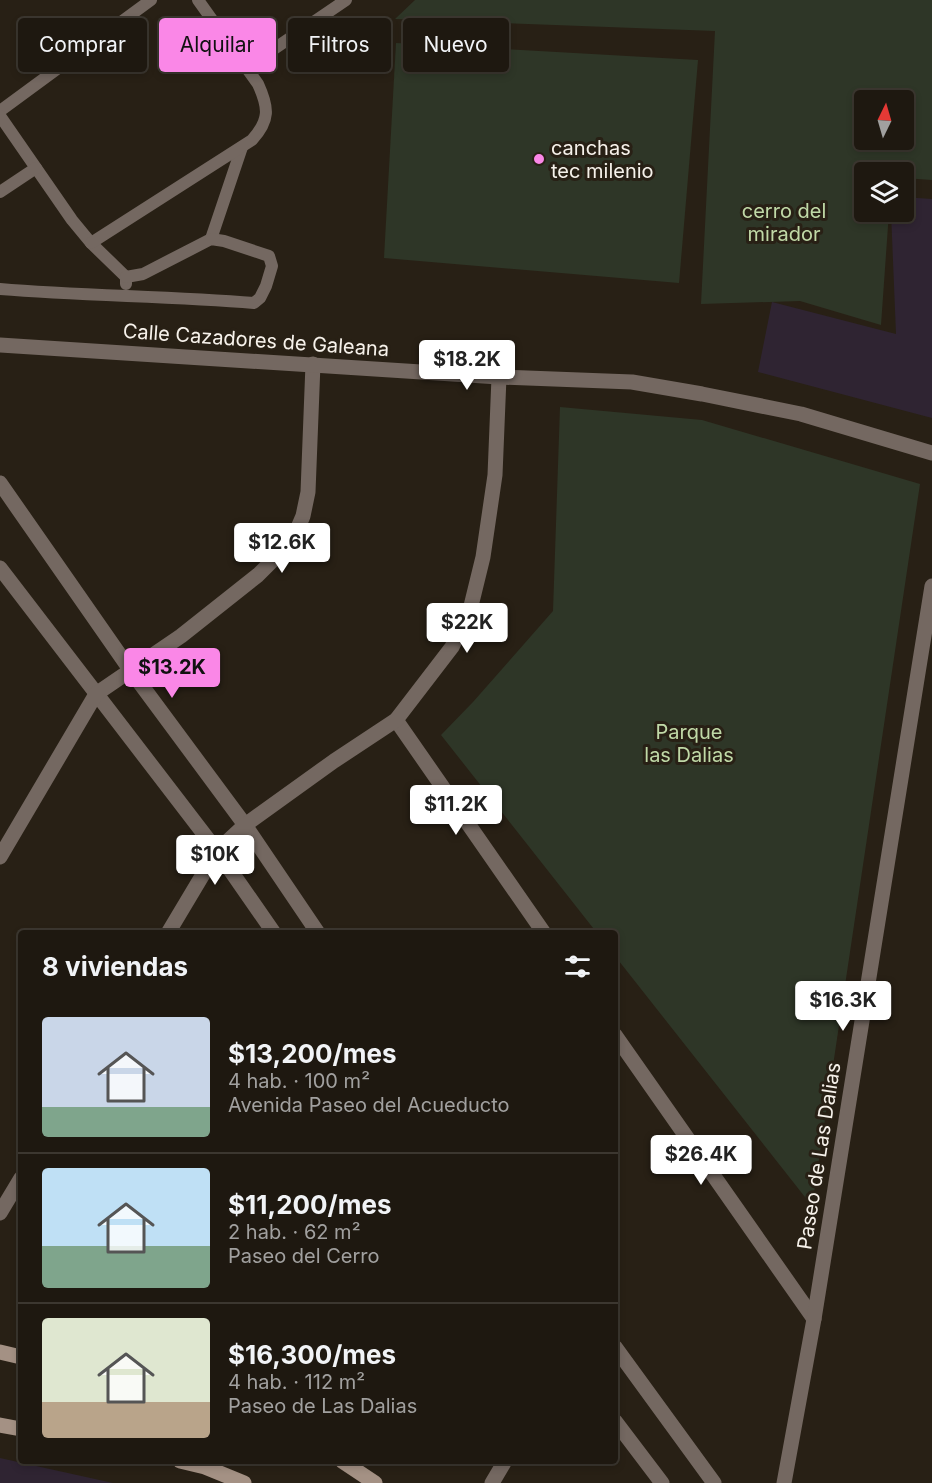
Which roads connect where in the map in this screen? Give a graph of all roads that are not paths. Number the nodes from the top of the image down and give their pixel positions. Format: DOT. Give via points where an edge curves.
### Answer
graph roads {
  1 [pos="151,0"];
  2 [pos="198,0"];
  3 [pos="345,0"];
  4 [pos="211,18"];
  5 [pos="276,47"];
  6 [pos="249,72"];
  7 [pos="0,111"];
  8 [pos="0,116"];
  9 [pos="242,147"];
  10 [pos="36,168"];
  11 [pos="0,192"];
  12 [pos="211,239"];
  13 [pos="91,243"];
  14 [pos="126,278"];
  15 [pos="0,289"];
  16 [pos="125,296"];
  17 [pos="0,345"];
  18 [pos="313,364"];
  19 [pos="499,377"];
  20 [pos="932,453"];
  21 [pos="0,483"];
  22 [pos="0,568"];
  23 [pos="932,586"];
  24 [pos="131,671"];
  25 [pos="96,694"];
  26 [pos="396,720"];
  27 [pos="245,825"];
  28 [pos="217,851"];
  29 [pos="0,857"];
  30 [pos="170,930"];
  31 [pos="272,930"];
  32 [pos="316,930"];
  33 [pos="542,930"];
  34 [pos="618,1039"];
  35 [pos="18,1183"];
  36 [pos="0,1213"];
  37 [pos="814,1319"];
  38 [pos="618,1351"];
  39 [pos="0,1352"];
  40 [pos="18,1356"];
  41 [pos="0,1425"];
  42 [pos="618,1425"];
  43 [pos="18,1428"];
  44 [pos="191,1464"];
  45 [pos="346,1464"];
  46 [pos="503,1464"];
  47 [pos="244,1483"];
  48 [pos="375,1483"];
  49 [pos="492,1483"];
  50 [pos="662,1483"];
  51 [pos="714,1483"];
  52 [pos="784,1483"];
  1 -- 7 [label="lane"];
  2 -- 4 [label="lane"];
  3 -- 5 [label="lane"];
  6 -- 9 [label="lane" via="263,94 267,116 263,128"];
  8 -- 10 [label="lane"];
  9 -- 12 [label="lane"];
  9 -- 13 [label="lane"];
  10 -- 11 [label="lane"];
  10 -- 13 [label="lane"];
  12 -- 14 [label="lane" via="143,274"];
  12 -- 16 [label="lane" via="269,256 272,266 260,298 254,303"];
  13 -- 14 [label="lane"];
  14 -- 16 [label="lane"];
  15 -- 16 [label="lane"];
  17 -- 18 [label="street, Calle Cazadores de Galeana"];
  18 -- 19 [label="street, Calle Cazadores de Galeana"];
  18 -- 24 [label="street" via="308,492 297,530 258,575"];
  19 -- 20 [label="street, Calle Cazadores de Galeana" via="632,382 702,394 801,414"];
  19 -- 26 [label="street" via="495,475 471,606 452,647"];
  21 -- 24 [label="street"];
  22 -- 25 [label="street"];
  23 -- 37 [label="street, Paseo de Las Dalias"];
  24 -- 25 [label="street"];
  24 -- 27 [label="street"];
  25 -- 28 [label="street"];
  25 -- 29 [label="street"];
  26 -- 27 [label="street"];
  26 -- 33 [label="street"];
  27 -- 28 [label="street"];
  27 -- 32 [label="street"];
  28 -- 30 [label="street"];
  28 -- 31 [label="street"];
  34 -- 37 [label="street"];
  35 -- 36 [label="street"];
  37 -- 52 [label="street, Paseo de Las Dalias"];
  38 -- 51 [label="street"];
  39 -- 40 [label="main road"];
  41 -- 43 [label="main road"];
  42 -- 50 [label="street"];
  44 -- 47 [label="main road"];
  45 -- 48 [label="main road"];
  46 -- 49 [label="street"];
}
